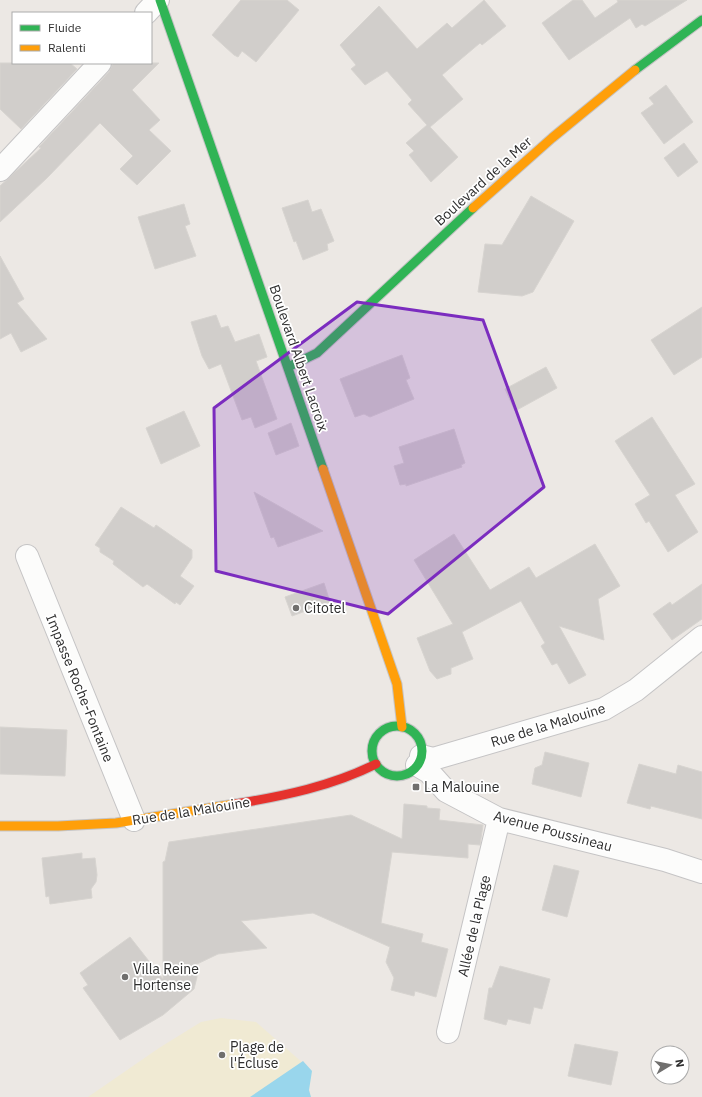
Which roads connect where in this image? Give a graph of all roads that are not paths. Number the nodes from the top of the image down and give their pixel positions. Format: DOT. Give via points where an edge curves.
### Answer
graph roads {
  1 [pos="159,0"];
  2 [pos="147,12"];
  3 [pos="702,20"];
  4 [pos="99,64"];
  5 [pos="0,170"];
  6 [pos="288,367"];
  7 [pos="27,556"];
  8 [pos="702,637"];
  9 [pos="402,727"];
  10 [pos="419,760"];
  11 [pos="376,764"];
  12 [pos="499,819"];
  13 [pos="134,820"];
  14 [pos="0,826"];
  15 [pos="702,872"];
  16 [pos="448,1032"];
  1 -- 2 [label="street"];
  1 -- 6 [label="street, Boulevard Albert Lacroix"];
  3 -- 6 [label="street, Boulevard de la Mer" via="661,49 530,156 317,353"];
  4 -- 5 [label="street"];
  6 -- 9 [label="street, Boulevard Albert Lacroix" via="398,684"];
  7 -- 13 [label="street, Impasse Roche-Fontaine"];
  8 -- 10 [label="street, Rue de la Malouine" via="636,690 604,709 434,759"];
  9 -- 10 [label="street" via="415,734 421,748"];
  9 -- 11 [label="street" via="393,726 379,733 372,748"];
  10 -- 11 [label="street" via="406,774 399,775 385,773"];
  10 -- 12 [label="street, Avenue Poussineau" via="446,791"];
  11 -- 13 [label="street, Rue de la Malouine" via="367,770 326,784 275,797"];
  12 -- 15 [label="street, Avenue Poussineau" via="664,860"];
  12 -- 16 [label="street, Allée de la Plage"];
  13 -- 14 [label="street, Rue de la Malouine" via="116,823"];
}
